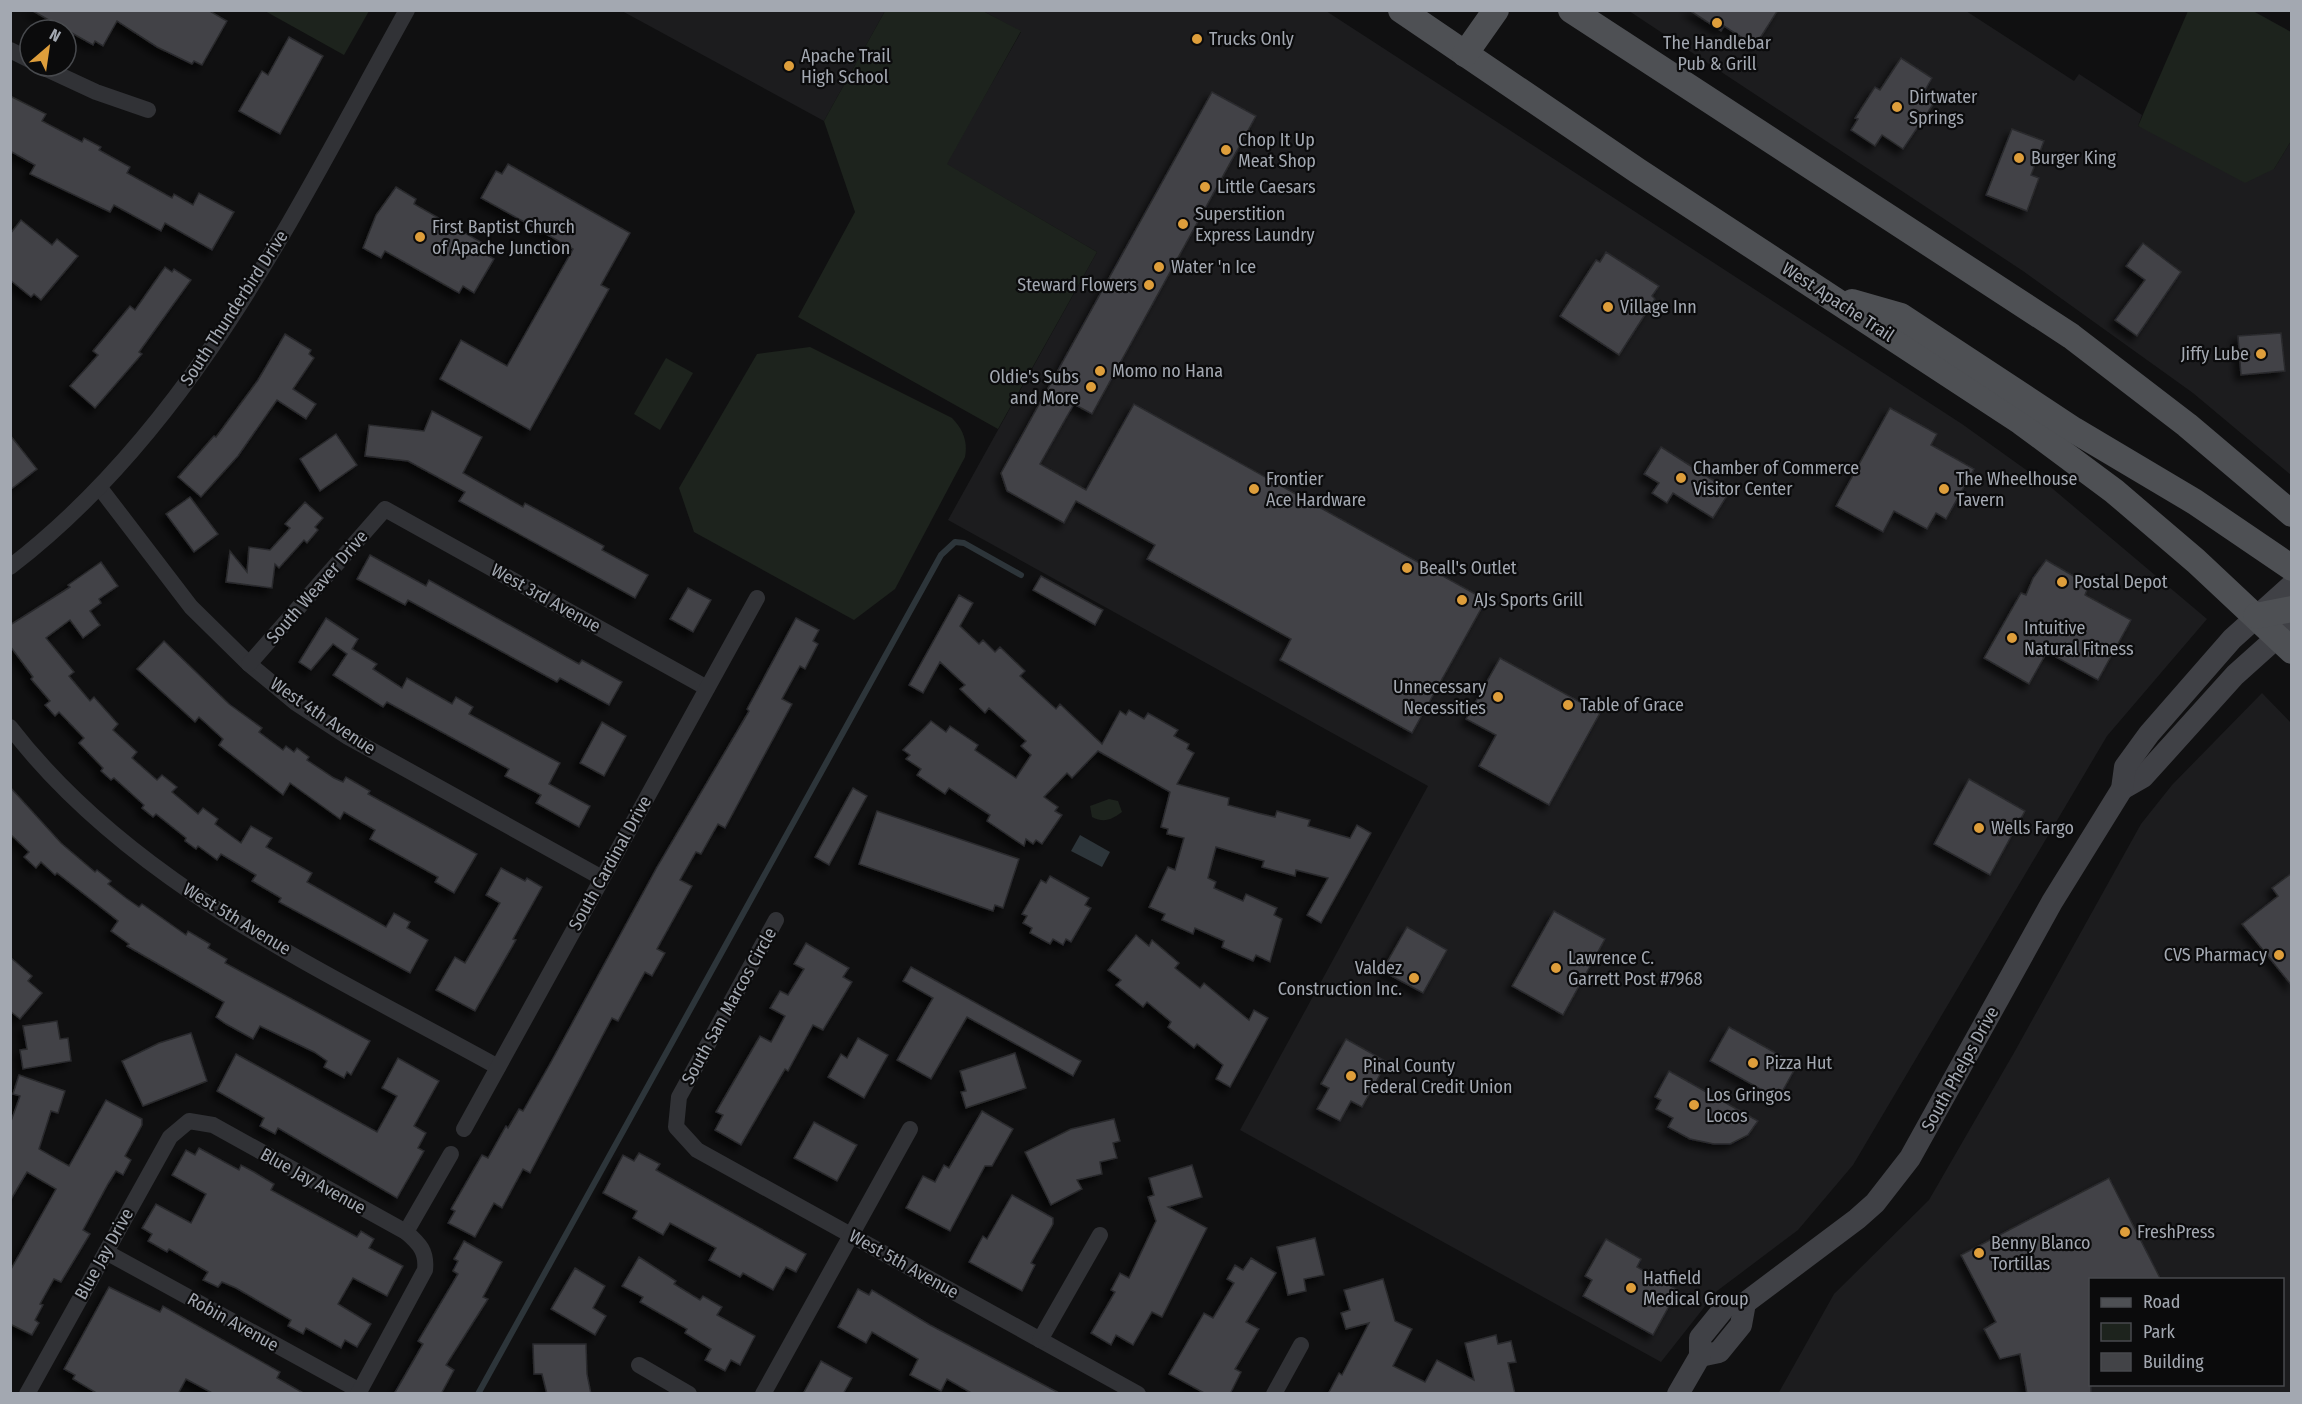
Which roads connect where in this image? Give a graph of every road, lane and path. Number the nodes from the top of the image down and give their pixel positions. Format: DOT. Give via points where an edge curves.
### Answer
graph roads {
  1 [pos="407,10"];
  2 [pos="1401,10"];
  3 [pos="1496,10"];
  4 [pos="1571,10"];
  5 [pos="1465,54"];
  6 [pos="66,78"];
  7 [pos="148,110"];
  8 [pos="1825,294"];
  9 [pos="100,488"];
  10 [pos="385,509"];
  11 [pos="2292,514"];
  12 [pos="10,567"];
  13 [pos="2292,568"];
  14 [pos="2292,585"];
  15 [pos="757,598"];
  16 [pos="2292,609"];
  17 [pos="2256,616"];
  18 [pos="2286,637"];
  19 [pos="249,664"];
  20 [pos="707,688"];
  21 [pos="10,727"];
  22 [pos="2122,789"];
  23 [pos="602,878"];
  24 [pos="776,920"];
  25 [pos="498,1067"];
  26 [pos="189,1121"];
  27 [pos="676,1127"];
  28 [pos="464,1129"];
  29 [pos="910,1129"];
  30 [pos="451,1154"];
  31 [pos="406,1232"];
  32 [pos="851,1234"];
  33 [pos="1100,1235"];
  34 [pos="106,1252"];
  35 [pos="1040,1340"];
  36 [pos="1301,1345"];
  37 [pos="639,1365"];
  38 [pos="359,1392"];
  39 [pos="29,1393"];
  40 [pos="689,1394"];
  41 [pos="763,1394"];
  42 [pos="1138,1394"];
  43 [pos="1274,1394"];
  44 [pos="1678,1394"];
  1 -- 9 [label="street, South Thunderbird Drive" via="250,291 180,392"];
  2 -- 5 [label="main road, West Apache Trail"];
  3 -- 5 [label="main road"];
  4 -- 11 [label="main road" via="2071,336 2187,425"];
  5 -- 8 [label="main road, West Apache Trail"];
  6 -- 7 [label="street"];
  8 -- 13 [label="main road" via="1901,316"];
  8 -- 17 [label="main road, West Apache Trail" via="2021,422 2115,491"];
  9 -- 12 [label="street, South Thunderbird Drive"];
  9 -- 19 [label="street, West 4th Avenue" via="191,607"];
  10 -- 19 [label="street, South Weaver Drive"];
  10 -- 20 [label="street, West 3rd Avenue"];
  14 -- 17 [label="street, South Phelps Drive"];
  15 -- 20 [label="street, South Cardinal Drive"];
  16 -- 17 [label="main road"];
  17 -- 18 [label="main road, West Apache Trail"];
  17 -- 22 [label="street, South Phelps Drive" via="2149,734 2125,767"];
  18 -- 22 [label="street, South Phelps Drive" via="2202,709 2143,777"];
  19 -- 23 [label="street, West 4th Avenue" via="296,703 348,737"];
  20 -- 23 [label="street, South Cardinal Drive"];
  21 -- 25 [label="street, West 5th Avenue" via="49,775 99,822 165,874 231,919"];
  22 -- 44 [label="street, South Phelps Drive" via="2052,902 1910,1158 1863,1214 1745,1303 1726,1306 1700,1338 1700,1356"];
  23 -- 25 [label="street, South Cardinal Drive"];
  24 -- 27 [label="street, South San Marcos Circle" via="679,1097"];
  25 -- 28 [label="street, South Cardinal Drive"];
  26 -- 31 [label="street, Blue Jay Avenue" via="213,1125"];
  26 -- 34 [label="street, Blue Jay Drive" via="170,1137"];
  27 -- 32 [label="street, West 5th Avenue" via="697,1150"];
  29 -- 32 [label="street"];
  30 -- 31 [label="street"];
  31 -- 38 [label="street, Blue Jay Avenue" via="419,1243 426,1258 419,1281"];
  32 -- 35 [label="street, West 5th Avenue"];
  32 -- 41 [label="street"];
  33 -- 35 [label="street"];
  34 -- 38 [label="street, Robin Avenue"];
  34 -- 39 [label="street, Blue Jay Drive"];
  35 -- 42 [label="street, West 5th Avenue"];
  36 -- 43 [label="street"];
  37 -- 40 [label="street"];
}
